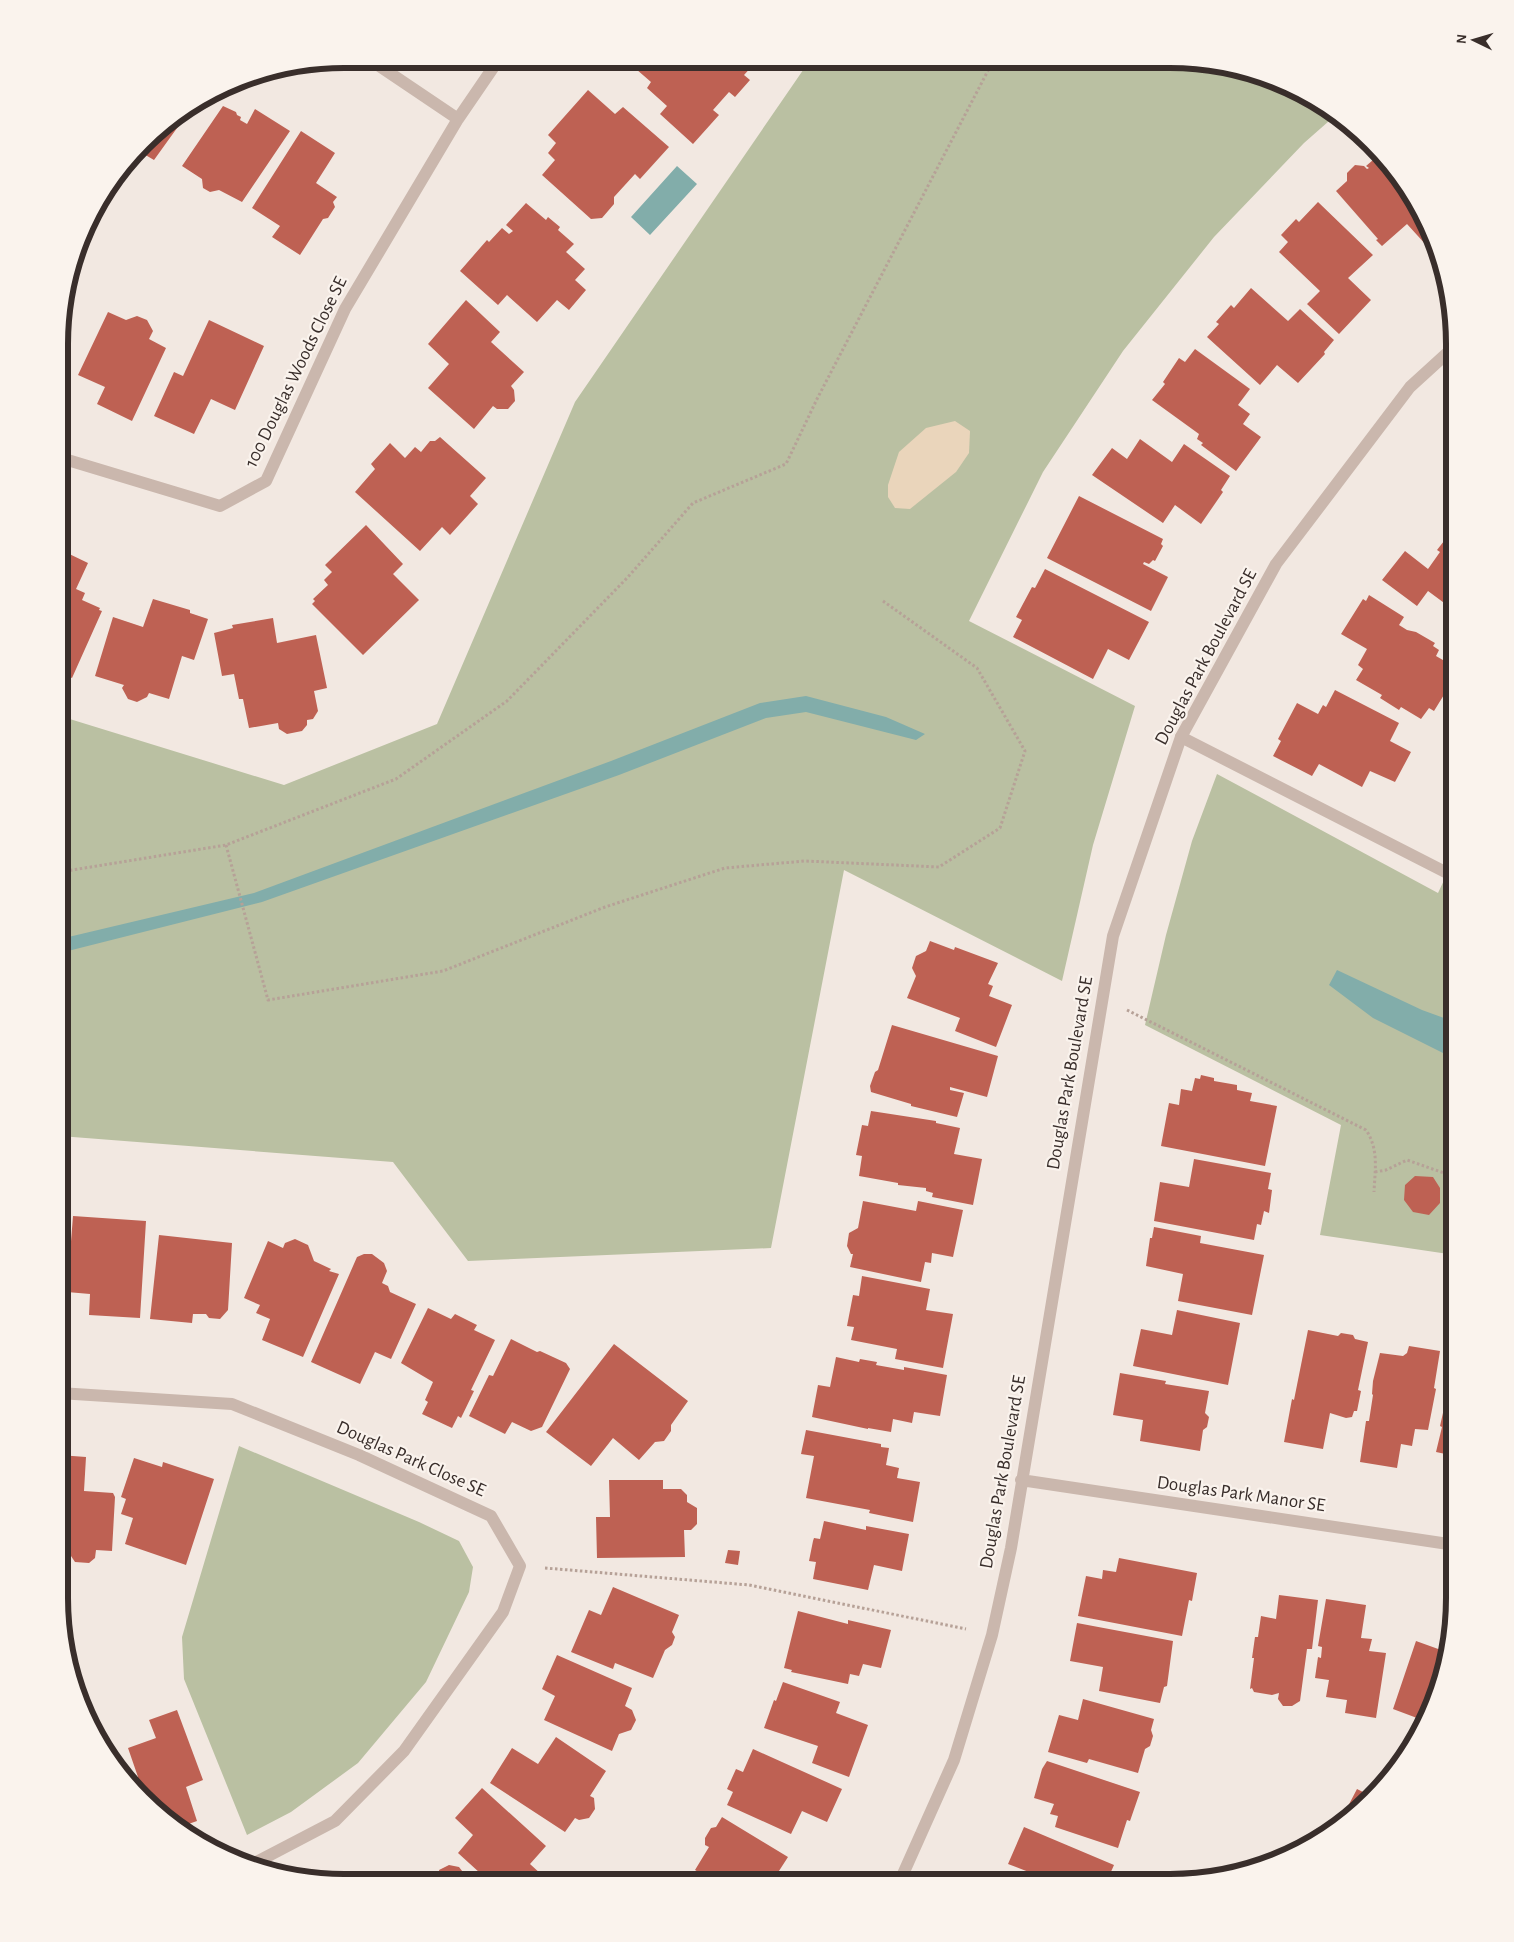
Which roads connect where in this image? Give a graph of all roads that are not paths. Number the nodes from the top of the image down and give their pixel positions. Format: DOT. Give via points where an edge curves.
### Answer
graph roads {
  1 [pos="381,67"];
  2 [pos="494,67"];
  3 [pos="458,119"];
  4 [pos="1446,354"];
  5 [pos="67,460"];
  6 [pos="1181,737"];
  7 [pos="1446,872"];
  8 [pos="67,1394"];
  9 [pos="1021,1480"];
  10 [pos="1446,1544"];
  11 [pos="258,1861"];
  12 [pos="903,1874"];
  1 -- 3 [label="street"];
  2 -- 3 [label="street, 100 Douglas Woods Close SE"];
  3 -- 5 [label="street, 100 Douglas Woods Close SE" via="345,309 266,481 220,506"];
  4 -- 6 [label="street, Douglas Park Boulevard SE" via="1410,388 1276,564"];
  6 -- 7 [label="street"];
  6 -- 9 [label="street, Douglas Park Boulevard SE" via="1113,936"];
  8 -- 11 [label="street, Douglas Park Close SE" via="232,1404 359,1455 491,1516 520,1566 503,1612 404,1751 335,1821"];
  9 -- 10 [label="street, Douglas Park Manor SE"];
  9 -- 12 [label="street, Douglas Park Boulevard SE" via="1011,1548 992,1635 954,1760"];
}
